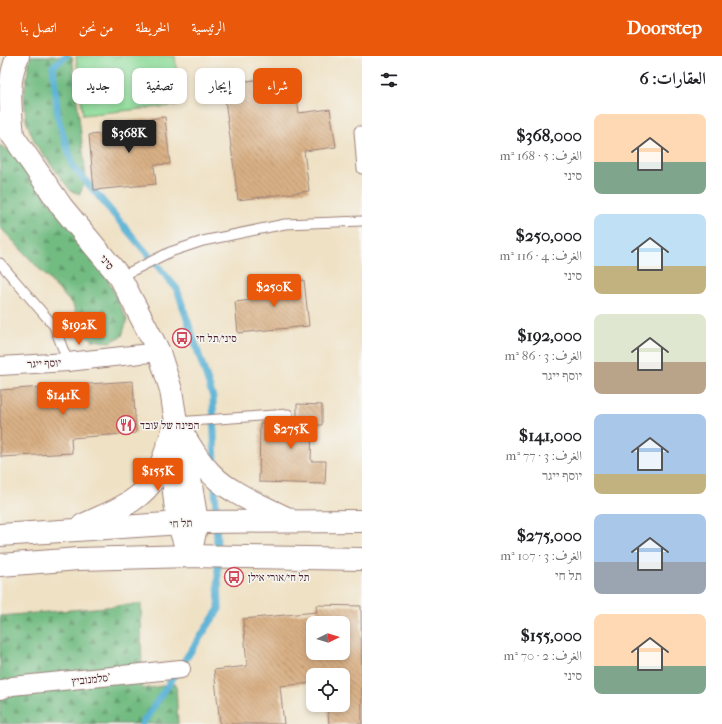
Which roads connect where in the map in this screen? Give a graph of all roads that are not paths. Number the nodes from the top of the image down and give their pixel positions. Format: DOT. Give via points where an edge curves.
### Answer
graph roads {
  1 [pos="18,56"];
  2 [pos="4,130"];
  3 [pos="362,131"];
  4 [pos="362,169"];
  5 [pos="362,221"];
  6 [pos="0,263"];
  7 [pos="120,277"];
  8 [pos="159,352"];
  9 [pos="68,362"];
  10 [pos="0,366"];
  11 [pos="288,414"];
  12 [pos="176,422"];
  13 [pos="291,520"];
  14 [pos="362,521"];
  15 [pos="188,522"];
  16 [pos="70,531"];
  17 [pos="0,535"];
  18 [pos="190,556"];
  19 [pos="362,559"];
  20 [pos="0,565"];
  21 [pos="182,669"];
  22 [pos="0,690"];
  1 -- 2 [label="main road" via="14,65"];
  2 -- 7 [label="main road, סיני" via="62,207"];
  3 -- 4 [label="lane" via="359,131"];
  5 -- 7 [label="lane" via="285,224 203,241 170,252"];
  6 -- 9 [label="lane" via="54,326"];
  7 -- 8 [label="main road, סיני"];
  8 -- 9 [label="street, יוסף ייגר"];
  8 -- 12 [label="main road, סיני" via="171,390"];
  9 -- 10 [label="street, יוסף ייגר"];
  11 -- 12 [label="lane"];
  12 -- 13 [label="main road" via="209,472 230,490"];
  12 -- 15 [label="main road, סיני" via="186,455"];
  12 -- 16 [label="main road" via="156,476 143,491 120,508"];
  13 -- 14 [label="main road, תל חי"];
  13 -- 15 [label="main road, תל חי"];
  15 -- 16 [label="main road, תל חי"];
  15 -- 18 [label="main road, סיני"];
  16 -- 17 [label="main road, תל חי"];
  18 -- 19 [label="main road"];
  18 -- 20 [label="main road" via="79,559"];
  21 -- 22 [label="street, סלמנוביץ'" via="12,686"];
}
